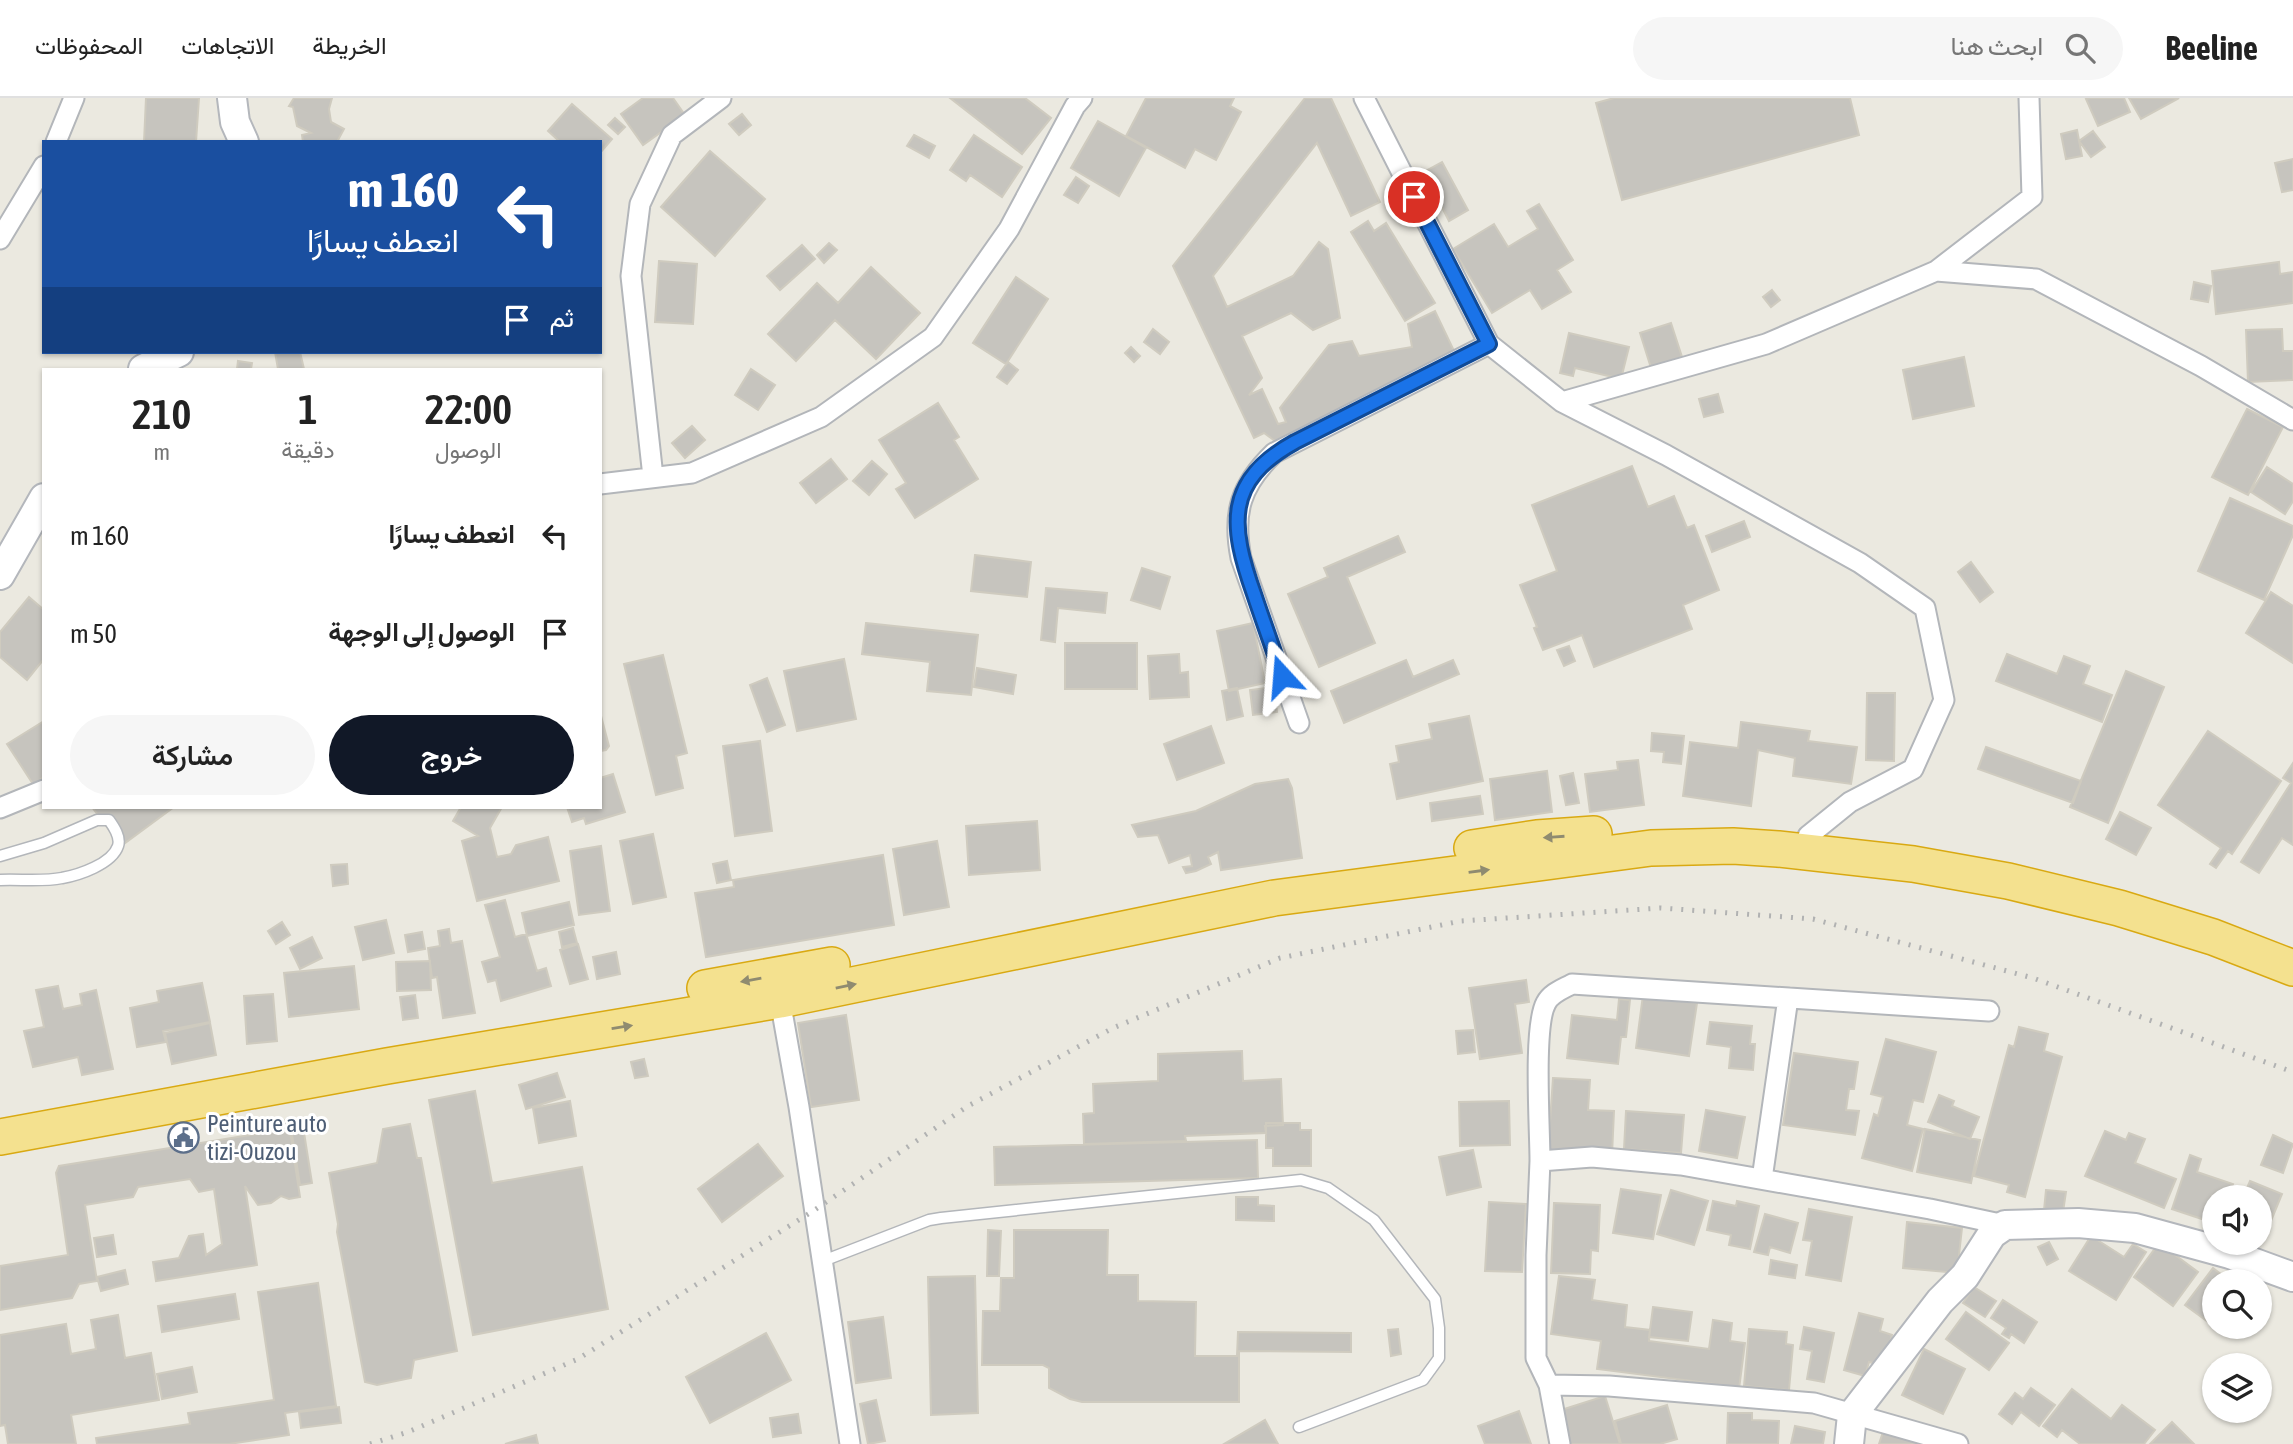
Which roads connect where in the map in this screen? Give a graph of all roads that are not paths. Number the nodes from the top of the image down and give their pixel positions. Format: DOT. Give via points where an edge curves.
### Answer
graph roads {
  1 [pos="74,98"];
  2 [pos="232,98"];
  3 [pos="721,98"];
  4 [pos="1082,98"];
  5 [pos="1364,98"];
  6 [pos="2029,98"];
  7 [pos="57,140"];
  8 [pos="243,140"];
  9 [pos="42,169"];
  10 [pos="0,239"];
  11 [pos="1936,271"];
  12 [pos="1489,344"];
  13 [pos="175,354"];
  14 [pos="145,368"];
  15 [pos="1562,402"];
  16 [pos="2293,420"];
  17 [pos="653,477"];
  18 [pos="602,484"];
  19 [pos="42,502"];
  20 [pos="0,575"];
  21 [pos="1299,723"];
  22 [pos="42,791"];
  23 [pos="0,808"];
  24 [pos="1808,836"];
  25 [pos="0,856"];
  26 [pos="0,880"];
  27 [pos="2293,945"];
  28 [pos="2293,968"];
  29 [pos="1788,998"];
  30 [pos="780,1000"];
  31 [pos="1989,1011"];
  32 [pos="0,1116"];
  33 [pos="0,1136"];
  34 [pos="1540,1161"];
  35 [pos="1762,1179"];
  36 [pos="2005,1225"];
  37 [pos="823,1261"];
  38 [pos="2293,1277"];
  39 [pos="1549,1385"];
  40 [pos="1852,1416"];
  41 [pos="1299,1427"];
  42 [pos="850,1444"];
  43 [pos="1560,1444"];
  44 [pos="1849,1444"];
  45 [pos="1959,1444"];
  1 -- 7 [label="street"];
  2 -- 8 [label="street"];
  3 -- 17 [label="street" via="673,135 640,204 631,276"];
  4 -- 17 [label="street" via="1009,229 933,337 821,417 692,473"];
  5 -- 12 [label="street"];
  6 -- 11 [label="street" via="2032,197"];
  9 -- 10 [label="street"];
  11 -- 15 [label="street" via="1766,344"];
  11 -- 16 [label="street" via="2036,279"];
  12 -- 15 [label="street"];
  12 -- 21 [label="street" via="1274,453 1245,489 1238,512 1241,558"];
  13 -- 14 [label="street"];
  15 -- 24 [label="street" via="1860,563 1925,608 1944,700 1913,769 1850,802"];
  17 -- 18 [label="street"];
  19 -- 20 [label="street"];
  22 -- 23 [label="street"];
  24 -- 27 [label="highway" via="1933,847 2100,881"];
  24 -- 32 [label="highway, one-way" via="1684,830 1537,838"];
  25 -- 26 [label="lane" via="97,820 109,820 118,836 111,856 96,867 61,878"];
  30 -- 28 [label="highway, one-way" via="1274,898 1651,848 1733,846 1913,864 2008,881 2119,908"];
  29 -- 31 [label="street"];
  29 -- 34 [label="street" via="1573,984 1557,992 1546,1002 1539,1026"];
  29 -- 35 [label="street"];
  33 -- 30 [label="highway, one-way"];
  30 -- 37 [label="street"];
  34 -- 35 [label="street" via="1592,1157"];
  34 -- 39 [label="street" via="1536,1358"];
  35 -- 36 [label="street"];
  36 -- 38 [label="street" via="2078,1223 2135,1228"];
  36 -- 40 [label="street" via="1992,1234 1965,1276 1940,1301"];
  37 -- 41 [label="lane" via="941,1218 1301,1180 1328,1188 1374,1220 1435,1299 1439,1358 1423,1380"];
  37 -- 42 [label="street"];
  39 -- 40 [label="street" via="1814,1403"];
  39 -- 43 [label="street"];
  40 -- 44 [label="street"];
  40 -- 45 [label="street"];
}
